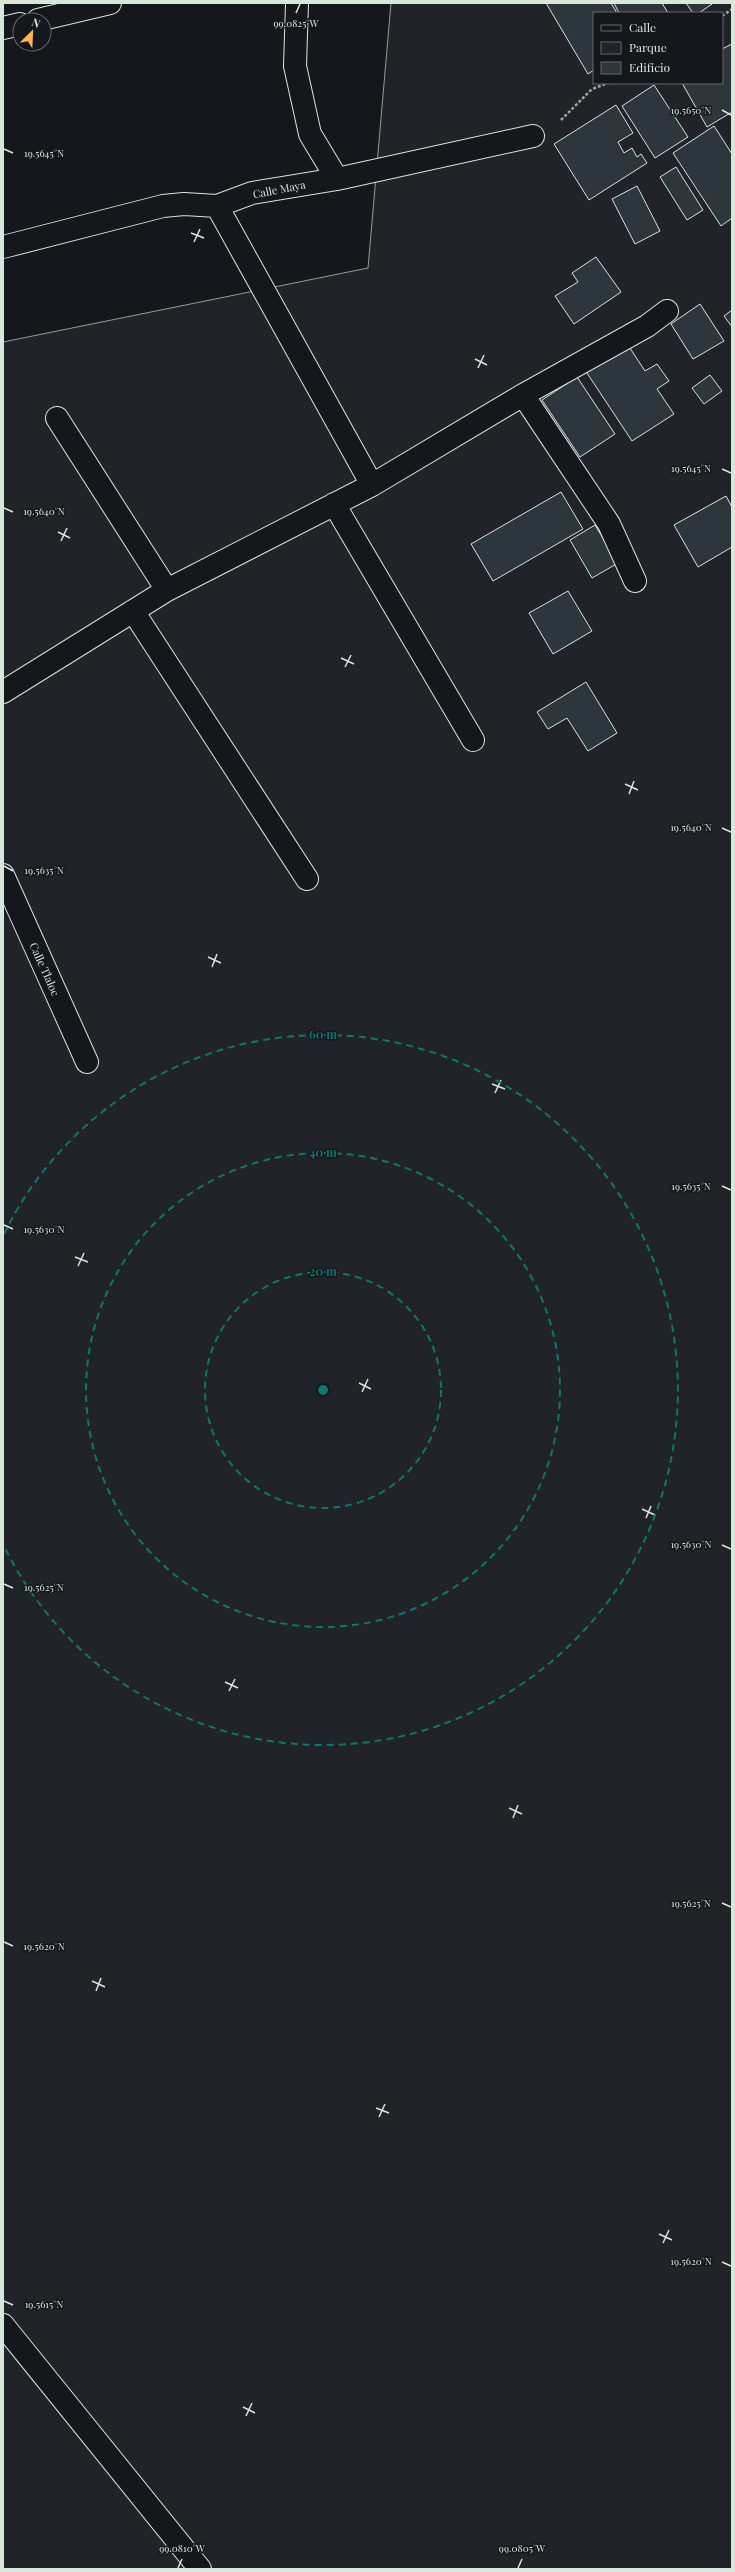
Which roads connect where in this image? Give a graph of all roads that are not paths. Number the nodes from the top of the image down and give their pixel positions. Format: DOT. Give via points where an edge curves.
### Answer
graph roads {
  1 [pos="110,3"];
  2 [pos="297,3"];
  3 [pos="52,17"];
  4 [pos="533,136"];
  5 [pos="337,178"];
  6 [pos="217,206"];
  7 [pos="3,247"];
  8 [pos="667,311"];
  9 [pos="523,395"];
  10 [pos="57,418"];
  11 [pos="372,485"];
  12 [pos="334,504"];
  13 [pos="635,582"];
  14 [pos="167,590"];
  15 [pos="133,611"];
  16 [pos="3,692"];
  17 [pos="473,740"];
  18 [pos="3,875"];
  19 [pos="307,879"];
  20 [pos="87,1062"];
  21 [pos="3,2325"];
  22 [pos="200,2569"];
  1 -- 3 [label="street"];
  2 -- 5 [label="street" via="295,66 301,96 310,134"];
  4 -- 5 [label="street, Calle Maya"];
  5 -- 6 [label="street, Calle Maya" via="252,193"];
  6 -- 7 [label="street, Calle Maya" via="163,206"];
  6 -- 11 [label="street"];
  8 -- 9 [label="street" via="647,326"];
  9 -- 11 [label="street"];
  9 -- 13 [label="street" via="609,524"];
  10 -- 14 [label="street"];
  11 -- 12 [label="street"];
  12 -- 14 [label="street"];
  12 -- 17 [label="street"];
  14 -- 15 [label="street"];
  15 -- 16 [label="street"];
  15 -- 19 [label="street"];
  18 -- 20 [label="street, Calle Tlaloc"];
  21 -- 22 [label="street"];
}
